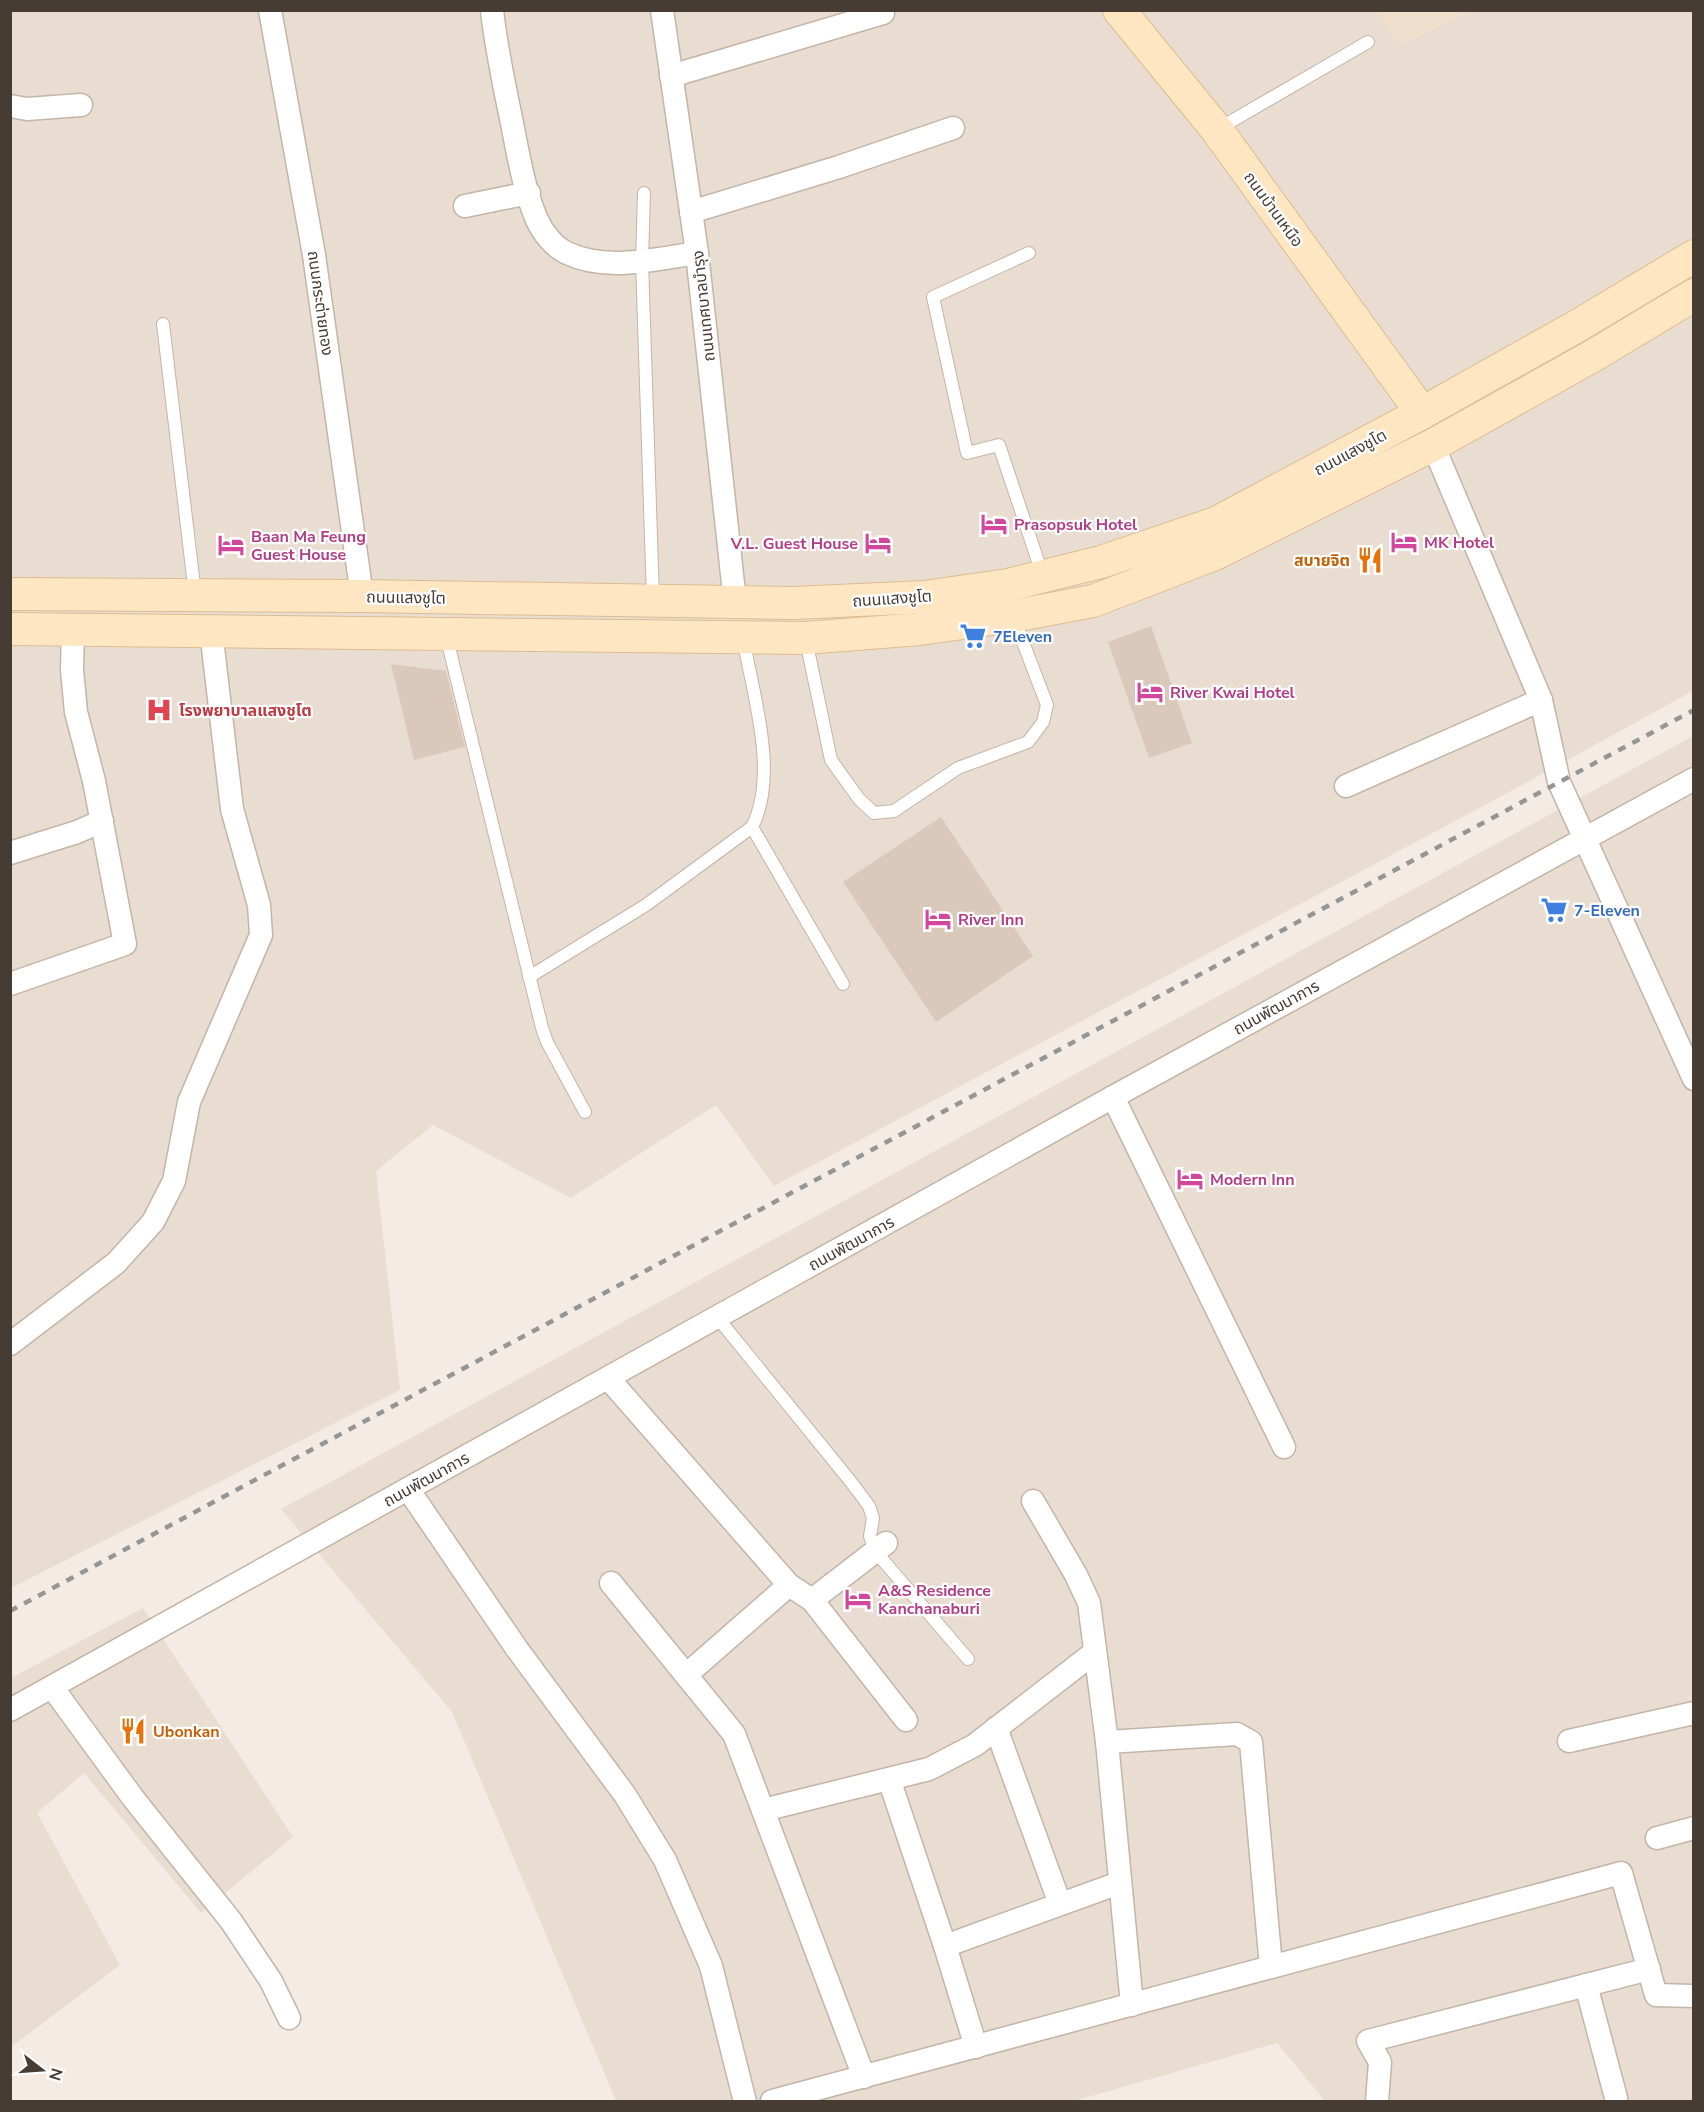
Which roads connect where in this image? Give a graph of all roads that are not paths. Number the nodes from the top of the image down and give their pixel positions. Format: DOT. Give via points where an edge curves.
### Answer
graph roads {
  1 [pos="270,10"];
  2 [pos="492,10"];
  3 [pos="662,10"];
  4 [pos="1119,10"];
  5 [pos="883,13"];
  6 [pos="1368,42"];
  7 [pos="671,76"];
  8 [pos="81,105"];
  9 [pos="10,106"];
  10 [pos="953,128"];
  11 [pos="1217,130"];
  12 [pos="529,193"];
  13 [pos="644,193"];
  14 [pos="465,206"];
  15 [pos="691,212"];
  16 [pos="697,253"];
  17 [pos="1029,253"];
  18 [pos="1694,256"];
  19 [pos="642,261"];
  20 [pos="1694,295"];
  21 [pos="163,324"];
  22 [pos="1422,413"];
  23 [pos="1433,445"];
  24 [pos="1043,576"];
  25 [pos="1008,585"];
  26 [pos="10,594"];
  27 [pos="195,595"];
  28 [pos="362,596"];
  29 [pos="653,600"];
  30 [pos="735,602"];
  31 [pos="1013,616"];
  32 [pos="10,628"];
  33 [pos="73,629"];
  34 [pos="211,631"];
  35 [pos="446,634"];
  36 [pos="743,637"];
  37 [pos="805,638"];
  38 [pos="1541,700"];
  39 [pos="1694,779"];
  40 [pos="1346,786"];
  41 [pos="102,821"];
  42 [pos="752,827"];
  43 [pos="1584,838"];
  44 [pos="10,853"];
  45 [pos="530,977"];
  46 [pos="10,984"];
  47 [pos="843,984"];
  48 [pos="1694,1078"];
  49 [pos="1113,1097"];
  50 [pos="585,1112"];
  51 [pos="717,1317"];
  52 [pos="10,1344"];
  53 [pos="608,1378"];
  54 [pos="1284,1447"];
  55 [pos="408,1489"];
  56 [pos="1033,1501"];
  57 [pos="880,1547"];
  58 [pos="611,1583"];
  59 [pos="789,1585"];
  60 [pos="812,1600"];
  61 [pos="1095,1652"];
  62 [pos="968,1659"];
  63 [pos="686,1675"];
  64 [pos="52,1687"];
  65 [pos="10,1710"];
  66 [pos="1694,1713"];
  67 [pos="906,1720"];
  68 [pos="996,1728"];
  69 [pos="1569,1741"];
  70 [pos="1107,1742"];
  71 [pos="889,1779"];
  72 [pos="763,1810"];
  73 [pos="1694,1828"];
  74 [pos="1657,1838"];
  75 [pos="1119,1882"];
  76 [pos="1060,1904"];
  77 [pos="945,1946"];
  78 [pos="1271,1967"];
  79 [pos="1649,1969"];
  80 [pos="1586,1985"];
  81 [pos="1694,1996"];
  82 [pos="1132,2005"];
  83 [pos="289,2018"];
  84 [pos="976,2047"];
  85 [pos="864,2077"];
  86 [pos="1616,2098"];
  87 [pos="745,2102"];
  88 [pos="772,2102"];
  89 [pos="1377,2102"];
  1 -- 28 [label="street, ถนนกระต่ายทอง" via="314,255"];
  2 -- 12 [label="street"];
  3 -- 7 [label="street, ถนนเทศบาลบำรุง"];
  4 -- 11 [label="main road, ถนนบ้านเหนือ"];
  5 -- 7 [label="street"];
  6 -- 11 [label="lane"];
  7 -- 15 [label="street, ถนนเทศบาลบำรุง"];
  8 -- 9 [label="street" via="27,109"];
  10 -- 15 [label="street"];
  11 -- 22 [label="main road, ถนนบ้านเหนือ"];
  12 -- 14 [label="street"];
  12 -- 19 [label="street" via="547,237 568,254 598,262"];
  13 -- 19 [label="lane"];
  15 -- 16 [label="street, ถนนเทศบาลบำรุง"];
  16 -- 19 [label="street"];
  16 -- 30 [label="street, ถนนเทศบาลบำรุง"];
  17 -- 24 [label="lane" via="933,297 967,453 999,445"];
  18 -- 22 [label="main road, ถนนแสงชูโต" via="1579,326"];
  19 -- 29 [label="lane"];
  20 -- 23 [label="main road, ถนนแสงชูโต"];
  21 -- 27 [label="lane"];
  22 -- 24 [label="main road, ถนนแสงชูโต" via="1215,523 1101,562"];
  23 -- 31 [label="main road, ถนนแสงชูโต" via="1215,554 1094,601"];
  23 -- 38 [label="street"];
  24 -- 25 [label="main road, ถนนแสงชูโต"];
  25 -- 30 [label="main road, ถนนแสงชูโต" via="924,597"];
  25 -- 31 [label="main road"];
  26 -- 27 [label="main road, ถนนแสงชูโต"];
  27 -- 28 [label="main road, ถนนแสงชูโต"];
  28 -- 29 [label="main road, ถนนแสงชูโต"];
  29 -- 30 [label="main road, ถนนแสงชูโต"];
  31 -- 37 [label="main road, ถนนแสงชูโต" via="920,629"];
  31 -- 37 [label="lane" via="1047,705 1043,722 1028,742 957,768 894,811 885,813 874,813 859,799 831,760"];
  32 -- 33 [label="main road, ถนนแสงชูโต"];
  33 -- 34 [label="main road, ถนนแสงชูโต"];
  33 -- 41 [label="street" via="76,712"];
  34 -- 35 [label="main road, ถนนแสงชูโต"];
  34 -- 52 [label="street" via="232,809 259,905 261,935 189,1102 174,1181 153,1222 116,1263"];
  35 -- 36 [label="main road, ถนนแสงชูโต"];
  35 -- 45 [label="lane"];
  36 -- 37 [label="main road, ถนนแสงชูโต"];
  36 -- 42 [label="lane" via="764,752 764,790"];
  38 -- 40 [label="street"];
  38 -- 43 [label="street" via="1559,782"];
  39 -- 43 [label="street, ถนนพัฒนาการ"];
  41 -- 44 [label="street"];
  41 -- 46 [label="street" via="124,944"];
  42 -- 45 [label="lane" via="646,905"];
  42 -- 47 [label="lane"];
  43 -- 48 [label="street"];
  43 -- 49 [label="street, ถนนพัฒนาการ"];
  45 -- 50 [label="lane" via="547,1042"];
  49 -- 51 [label="street, ถนนพัฒนาการ"];
  49 -- 54 [label="street"];
  51 -- 53 [label="street, ถนนพัฒนาการ"];
  51 -- 57 [label="lane" via="869,1506 873,1518 870,1536"];
  53 -- 55 [label="street, ถนนพัฒนาการ"];
  53 -- 59 [label="street"];
  55 -- 64 [label="street, ถนนพัฒนาการ"];
  55 -- 87 [label="street" via="517,1649 625,1795 665,1860 711,1966"];
  56 -- 61 [label="street" via="1089,1603"];
  57 -- 60 [label="street"];
  57 -- 62 [label="lane"];
  58 -- 63 [label="street"];
  59 -- 60 [label="street"];
  59 -- 63 [label="street"];
  60 -- 67 [label="street"];
  61 -- 68 [label="street"];
  61 -- 70 [label="street"];
  63 -- 72 [label="street" via="734,1734"];
  64 -- 65 [label="street, ถนนพัฒนาการ"];
  64 -- 83 [label="street" via="133,1798 231,1921 271,1981"];
  66 -- 69 [label="street"];
  68 -- 71 [label="street" via="975,1745 929,1769"];
  68 -- 76 [label="street"];
  70 -- 75 [label="street"];
  70 -- 78 [label="street" via="1237,1734 1251,1742"];
  71 -- 72 [label="street"];
  71 -- 77 [label="street"];
  72 -- 85 [label="street"];
  73 -- 74 [label="street"];
  75 -- 76 [label="street"];
  75 -- 82 [label="street"];
  76 -- 77 [label="street"];
  77 -- 84 [label="street"];
  78 -- 79 [label="street" via="1621,1873"];
  78 -- 82 [label="street"];
  79 -- 80 [label="street"];
  79 -- 81 [label="street" via="1656,1995"];
  80 -- 86 [label="street"];
  80 -- 89 [label="street" via="1368,2041 1380,2062"];
  82 -- 84 [label="street"];
  84 -- 85 [label="street"];
  85 -- 88 [label="street"];
}
